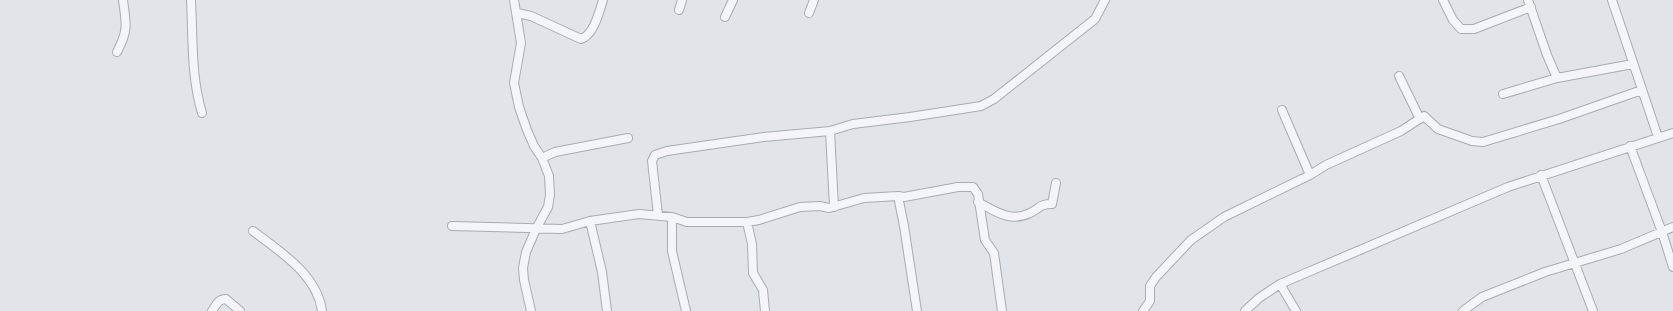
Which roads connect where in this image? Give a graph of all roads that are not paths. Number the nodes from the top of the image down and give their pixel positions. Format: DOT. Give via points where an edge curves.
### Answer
graph roads {
  1 [pos="123,0"];
  2 [pos="191,0"];
  3 [pos="514,0"];
  4 [pos="603,0"];
  5 [pos="682,0"];
  6 [pos="733,0"];
  7 [pos="814,0"];
  8 [pos="1105,0"];
  9 [pos="1443,0"];
  10 [pos="1612,0"];
  11 [pos="1530,3"];
  12 [pos="679,10"];
  13 [pos="517,13"];
  14 [pos="809,13"];
  15 [pos="725,17"];
  16 [pos="118,52"];
  17 [pos="1633,64"];
  18 [pos="1399,76"];
  19 [pos="1557,78"];
  20 [pos="1642,90"];
  21 [pos="1503,94"];
  22 [pos="1282,110"];
  23 [pos="202,113"];
  24 [pos="1420,119"];
  25 [pos="830,131"];
  26 [pos="1673,133"];
  27 [pos="1658,137"];
  28 [pos="628,138"];
  29 [pos="1630,146"];
  30 [pos="542,158"];
  31 [pos="1310,175"];
  32 [pos="1541,176"];
  33 [pos="1056,183"];
  34 [pos="898,196"];
  35 [pos="978,202"];
  36 [pos="834,207"];
  37 [pos="658,215"];
  38 [pos="672,217"];
  39 [pos="590,221"];
  40 [pos="747,222"];
  41 [pos="452,226"];
  42 [pos="1673,227"];
  43 [pos="536,229"];
  44 [pos="253,231"];
  45 [pos="1662,232"];
  46 [pos="1574,262"];
  47 [pos="1673,267"];
  48 [pos="1280,284"];
  49 [pos="212,311"];
  50 [pos="240,311"];
  51 [pos="322,311"];
  52 [pos="531,311"];
  53 [pos="607,311"];
  54 [pos="686,311"];
  55 [pos="766,311"];
  56 [pos="916,311"];
  57 [pos="1002,311"];
  58 [pos="1143,311"];
  59 [pos="1245,311"];
  60 [pos="1296,311"];
  61 [pos="1463,311"];
  62 [pos="1593,311"];
  1 -- 16 [label="street" via="126,30"];
  2 -- 23 [label="street" via="194,80"];
  3 -- 13 [label="street"];
  4 -- 13 [label="street" via="590,33 581,39 531,16"];
  5 -- 12 [label="street"];
  6 -- 15 [label="street"];
  7 -- 14 [label="street"];
  8 -- 25 [label="street" via="1095,19 994,99 981,106 853,124"];
  9 -- 11 [label="street" via="1453,20 1461,29 1474,29"];
  10 -- 17 [label="street"];
  11 -- 19 [label="street"];
  13 -- 30 [label="street" via="521,43 514,83 527,130"];
  17 -- 19 [label="street"];
  17 -- 20 [label="street"];
  18 -- 24 [label="street"];
  19 -- 21 [label="street"];
  20 -- 24 [label="street" via="1483,142 1472,141 1438,129 1424,116"];
  20 -- 27 [label="street"];
  22 -- 31 [label="street"];
  24 -- 31 [label="street"];
  25 -- 36 [label="street"];
  25 -- 37 [label="street" via="667,151 655,155 652,161"];
  26 -- 27 [label="street"];
  27 -- 29 [label="street"];
  28 -- 30 [label="street" via="555,152"];
  29 -- 32 [label="street"];
  29 -- 45 [label="street"];
  30 -- 43 [label="street" via="549,176 550,195 548,207"];
  31 -- 58 [label="street" via="1224,217 1192,240 1152,282 1150,300"];
  32 -- 46 [label="street"];
  32 -- 48 [label="street" via="1508,187"];
  33 -- 35 [label="street" via="1052,204 1042,204 1026,216 1001,215"];
  34 -- 35 [label="street" via="973,187 978,194"];
  34 -- 36 [label="street" via="864,198"];
  34 -- 56 [label="street"];
  35 -- 57 [label="street" via="986,240 994,253"];
  36 -- 40 [label="street" via="800,207"];
  37 -- 38 [label="street"];
  37 -- 39 [label="street" via="639,214"];
  38 -- 40 [label="street" via="687,222"];
  38 -- 54 [label="street" via="672,251"];
  39 -- 43 [label="street" via="562,230"];
  39 -- 53 [label="street" via="602,272"];
  40 -- 55 [label="street" via="752,244 753,273 764,290"];
  41 -- 43 [label="street"];
  42 -- 45 [label="street"];
  43 -- 52 [label="street" via="526,252 523,268"];
  44 -- 51 [label="street" via="289,258 307,278 315,288"];
  45 -- 46 [label="street" via="1621,249"];
  45 -- 47 [label="street"];
  46 -- 61 [label="street" via="1482,297"];
  46 -- 62 [label="street"];
  48 -- 59 [label="street"];
  48 -- 60 [label="street"];
  49 -- 50 [label="street" via="222,299 226,299"];
}
